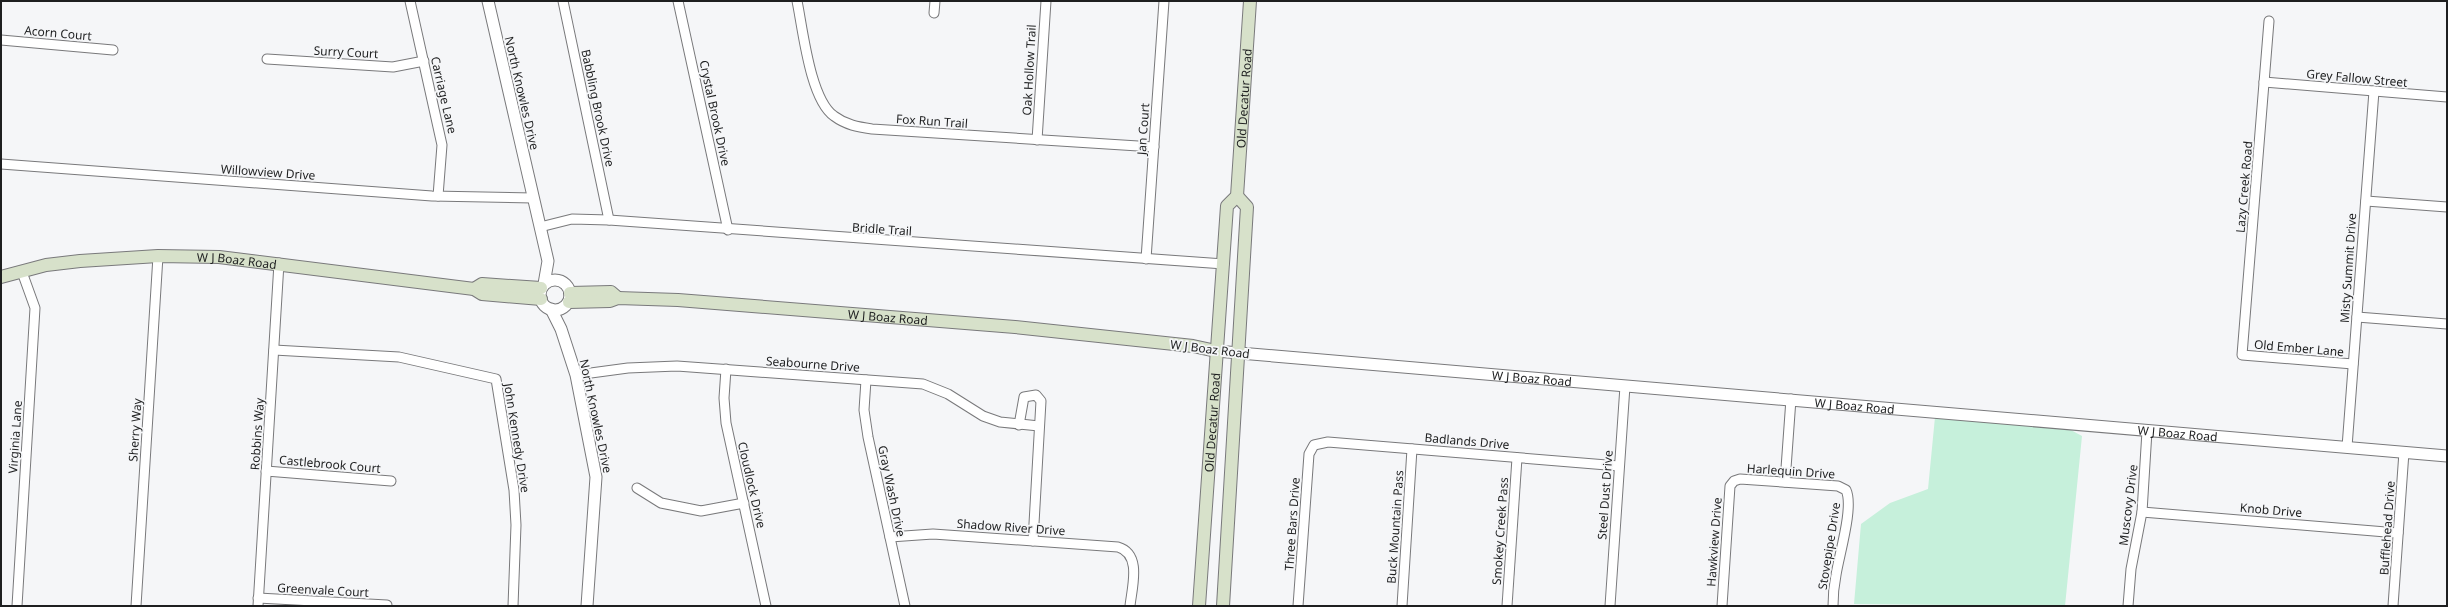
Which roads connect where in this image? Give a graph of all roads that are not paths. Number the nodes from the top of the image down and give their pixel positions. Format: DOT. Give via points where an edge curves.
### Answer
graph roads {
  1 [pos="410,1"];
  2 [pos="488,1"];
  3 [pos="563,1"];
  4 [pos="678,1"];
  5 [pos="797,1"];
  6 [pos="935,1"];
  7 [pos="1046,1"];
  8 [pos="1164,1"];
  9 [pos="1250,1"];
  10 [pos="934,12"];
  11 [pos="2269,21"];
  12 [pos="1,40"];
  13 [pos="113,50"];
  14 [pos="267,59"];
  15 [pos="424,61"];
  16 [pos="2264,82"];
  17 [pos="2374,91"];
  18 [pos="2447,97"];
  19 [pos="1037,140"];
  20 [pos="1154,147"];
  21 [pos="1,164"];
  22 [pos="438,196"];
  23 [pos="1238,196"];
  24 [pos="533,198"];
  25 [pos="2366,200"];
  26 [pos="2447,207"];
  27 [pos="609,220"];
  28 [pos="540,227"];
  29 [pos="728,230"];
  30 [pos="158,256"];
  31 [pos="1146,260"];
  32 [pos="548,261"];
  33 [pos="279,263"];
  34 [pos="1224,264"];
  35 [pos="22,272"];
  36 [pos="1,277"];
  37 [pos="562,281"];
  38 [pos="542,290"];
  39 [pos="568,300"];
  40 [pos="551,309"];
  41 [pos="2357,317"];
  42 [pos="2447,324"];
  43 [pos="561,329"];
  44 [pos="274,350"];
  45 [pos="1216,352"];
  46 [pos="1237,353"];
  47 [pos="2242,355"];
  48 [pos="2353,364"];
  49 [pos="726,369"];
  50 [pos="576,375"];
  51 [pos="866,380"];
  52 [pos="1625,386"];
  53 [pos="1791,399"];
  54 [pos="1019,425"];
  55 [pos="1039,426"];
  56 [pos="2148,431"];
  57 [pos="1314,445"];
  58 [pos="2347,447"];
  59 [pos="1412,449"];
  60 [pos="2404,452"];
  61 [pos="2447,456"];
  62 [pos="1517,458"];
  63 [pos="1619,466"];
  64 [pos="266,471"];
  65 [pos="391,481"];
  66 [pos="1734,481"];
  67 [pos="1785,482"];
  68 [pos="637,488"];
  69 [pos="1846,490"];
  70 [pos="744,503"];
  71 [pos="2142,512"];
  72 [pos="2398,533"];
  73 [pos="890,537"];
  74 [pos="1033,541"];
  75 [pos="258,602"];
  76 [pos="387,605"];
  77 [pos="17,606"];
  78 [pos="136,606"];
  79 [pos="513,606"];
  80 [pos="588,606"];
  81 [pos="766,606"];
  82 [pos="905,606"];
  83 [pos="1130,606"];
  84 [pos="1199,606"];
  85 [pos="1223,606"];
  86 [pos="1298,606"];
  87 [pos="1402,606"];
  88 [pos="1507,606"];
  89 [pos="1610,606"];
  90 [pos="1722,606"];
  91 [pos="1833,606"];
  92 [pos="2128,606"];
  93 [pos="2393,606"];
  1 -- 15 [label="street, Carriage Lane"];
  2 -- 24 [label="street, North Knowles Drive"];
  3 -- 27 [label="street, Babbling Brook Drive"];
  4 -- 29 [label="street, Crystal Brook Drive"];
  5 -- 19 [label="street, Fox Run Trail" via="818,95 833,115 843,122 872,129"];
  6 -- 10 [label="street"];
  7 -- 19 [label="street, Oak Hollow Trail"];
  8 -- 20 [label="street, Jan Court"];
  9 -- 23 [label="main road, Old Decatur Road"];
  11 -- 16 [label="street, Lazy Creek Road"];
  12 -- 13 [label="street, Acorn Court"];
  14 -- 15 [label="street, Surry Court" via="393,67"];
  15 -- 22 [label="street, Carriage Lane" via="442,145"];
  16 -- 17 [label="street, Grey Fallow Street"];
  16 -- 47 [label="street, Lazy Creek Road"];
  17 -- 18 [label="street, Grey Fallow Street"];
  17 -- 25 [label="street, Misty Summit Drive"];
  19 -- 20 [label="street, Fox Run Trail"];
  20 -- 31 [label="street, Jan Court"];
  21 -- 22 [label="street, Willowview Drive"];
  22 -- 24 [label="street, Willowview Drive"];
  23 -- 34 [label="main road, Old Decatur Road" via="1227,206"];
  23 -- 46 [label="main road, Old Decatur Road" via="1247,207"];
  24 -- 28 [label="street, North Knowles Drive"];
  25 -- 26 [label="street"];
  25 -- 41 [label="street, Misty Summit Drive"];
  27 -- 28 [label="street, Bridle Trail" via="572,220"];
  27 -- 29 [label="street, Bridle Trail"];
  28 -- 32 [label="street, North Knowles Drive"];
  29 -- 31 [label="street, Bridle Trail"];
  30 -- 33 [label="main road, W J Boaz Road" via="220,256"];
  30 -- 35 [label="main road, W J Boaz Road" via="80,261"];
  30 -- 78 [label="street, Sherry Way"];
  31 -- 34 [label="street, Bridle Trail"];
  32 -- 37 [label="street, North Knowles Drive"];
  32 -- 38 [label="street, North Knowles Drive"];
  33 -- 38 [label="main road, W J Boaz Road" via="474,290 482,294"];
  33 -- 44 [label="street, Robbins Way"];
  34 -- 45 [label="main road, Old Decatur Road"];
  35 -- 36 [label="main road, W J Boaz Road"];
  35 -- 77 [label="street, Virginia Lane" via="35,308"];
  37 -- 38 [label="street" via="553,280"];
  37 -- 39 [label="street"];
  38 -- 40 [label="street" via="543,303"];
  39 -- 40 [label="street" via="562,308"];
  39 -- 43 [label="street"];
  39 -- 45 [label="main road, W J Boaz Road" via="611,292 618,298 678,300 1015,326 1193,346"];
  40 -- 43 [label="street, North Knowles Drive"];
  41 -- 42 [label="street"];
  41 -- 48 [label="street, Misty Summit Drive"];
  43 -- 50 [label="street, North Knowles Drive"];
  44 -- 64 [label="street, Robbins Way"];
  44 -- 79 [label="street, John Kennedy Drive" via="399,357 496,379 514,490 516,525"];
  45 -- 46 [label="street, W J Boaz Road"];
  45 -- 84 [label="main road, Old Decatur Road"];
  46 -- 52 [label="street, W J Boaz Road"];
  46 -- 85 [label="main road, Old Decatur Road"];
  47 -- 48 [label="street, Old Ember Lane"];
  48 -- 58 [label="street, Misty Summit Drive"];
  49 -- 50 [label="street, Seabourne Drive" via="654,366"];
  49 -- 51 [label="street, Seabourne Drive"];
  49 -- 70 [label="street, Cloudlock Drive" via="724,409"];
  50 -- 80 [label="street, North Knowles Drive" via="596,477"];
  51 -- 54 [label="street, Seabourne Drive" via="923,384 948,394 983,416"];
  51 -- 73 [label="street, Gray Wash Drive" via="864,401 867,426"];
  52 -- 53 [label="street, W J Boaz Road"];
  52 -- 63 [label="street, Steel Dust Drive"];
  53 -- 56 [label="street, W J Boaz Road"];
  53 -- 67 [label="street"];
  54 -- 55 [label="street, Seabourne Drive"];
  54 -- 55 [label="street" via="1024,397 1031,394 1036,395 1041,401"];
  55 -- 74 [label="street"];
  56 -- 58 [label="street, W J Boaz Road"];
  56 -- 71 [label="street, Muscovy Drive"];
  57 -- 59 [label="street, Badlands Drive" via="1328,442"];
  57 -- 86 [label="street, Three Bars Drive" via="1309,458"];
  58 -- 60 [label="street, W J Boaz Road"];
  59 -- 62 [label="street, Badlands Drive"];
  59 -- 87 [label="street, Buck Mountain Pass"];
  60 -- 61 [label="street, W J Boaz Road"];
  60 -- 72 [label="street, Bufflehead Drive"];
  62 -- 63 [label="street, Badlands Drive"];
  62 -- 88 [label="street, Smokey Creek Pass"];
  63 -- 89 [label="street, Steel Dust Drive"];
  64 -- 65 [label="street, Castlebrook Court"];
  64 -- 75 [label="street, Robbins Way"];
  66 -- 67 [label="street, Harlequin Drive"];
  66 -- 90 [label="street, Hawkview Drive" via="1730,486"];
  67 -- 69 [label="street, Harlequin Drive" via="1838,486"];
  68 -- 70 [label="street" via="661,503 701,511"];
  69 -- 91 [label="street, Stovepipe Drive" via="1846,521 1835,577"];
  70 -- 81 [label="street, Cloudlock Drive"];
  71 -- 72 [label="street, Knob Drive"];
  71 -- 92 [label="street, Muscovy Drive" via="2132,563"];
  72 -- 93 [label="street, Bufflehead Drive"];
  73 -- 74 [label="street, Shadow River Drive" via="922,533"];
  73 -- 82 [label="street, Gray Wash Drive"];
  74 -- 83 [label="street, Shadow River Drive" via="1118,547 1129,553 1133,566"];
  75 -- 76 [label="street, Greenvale Court"];
}
